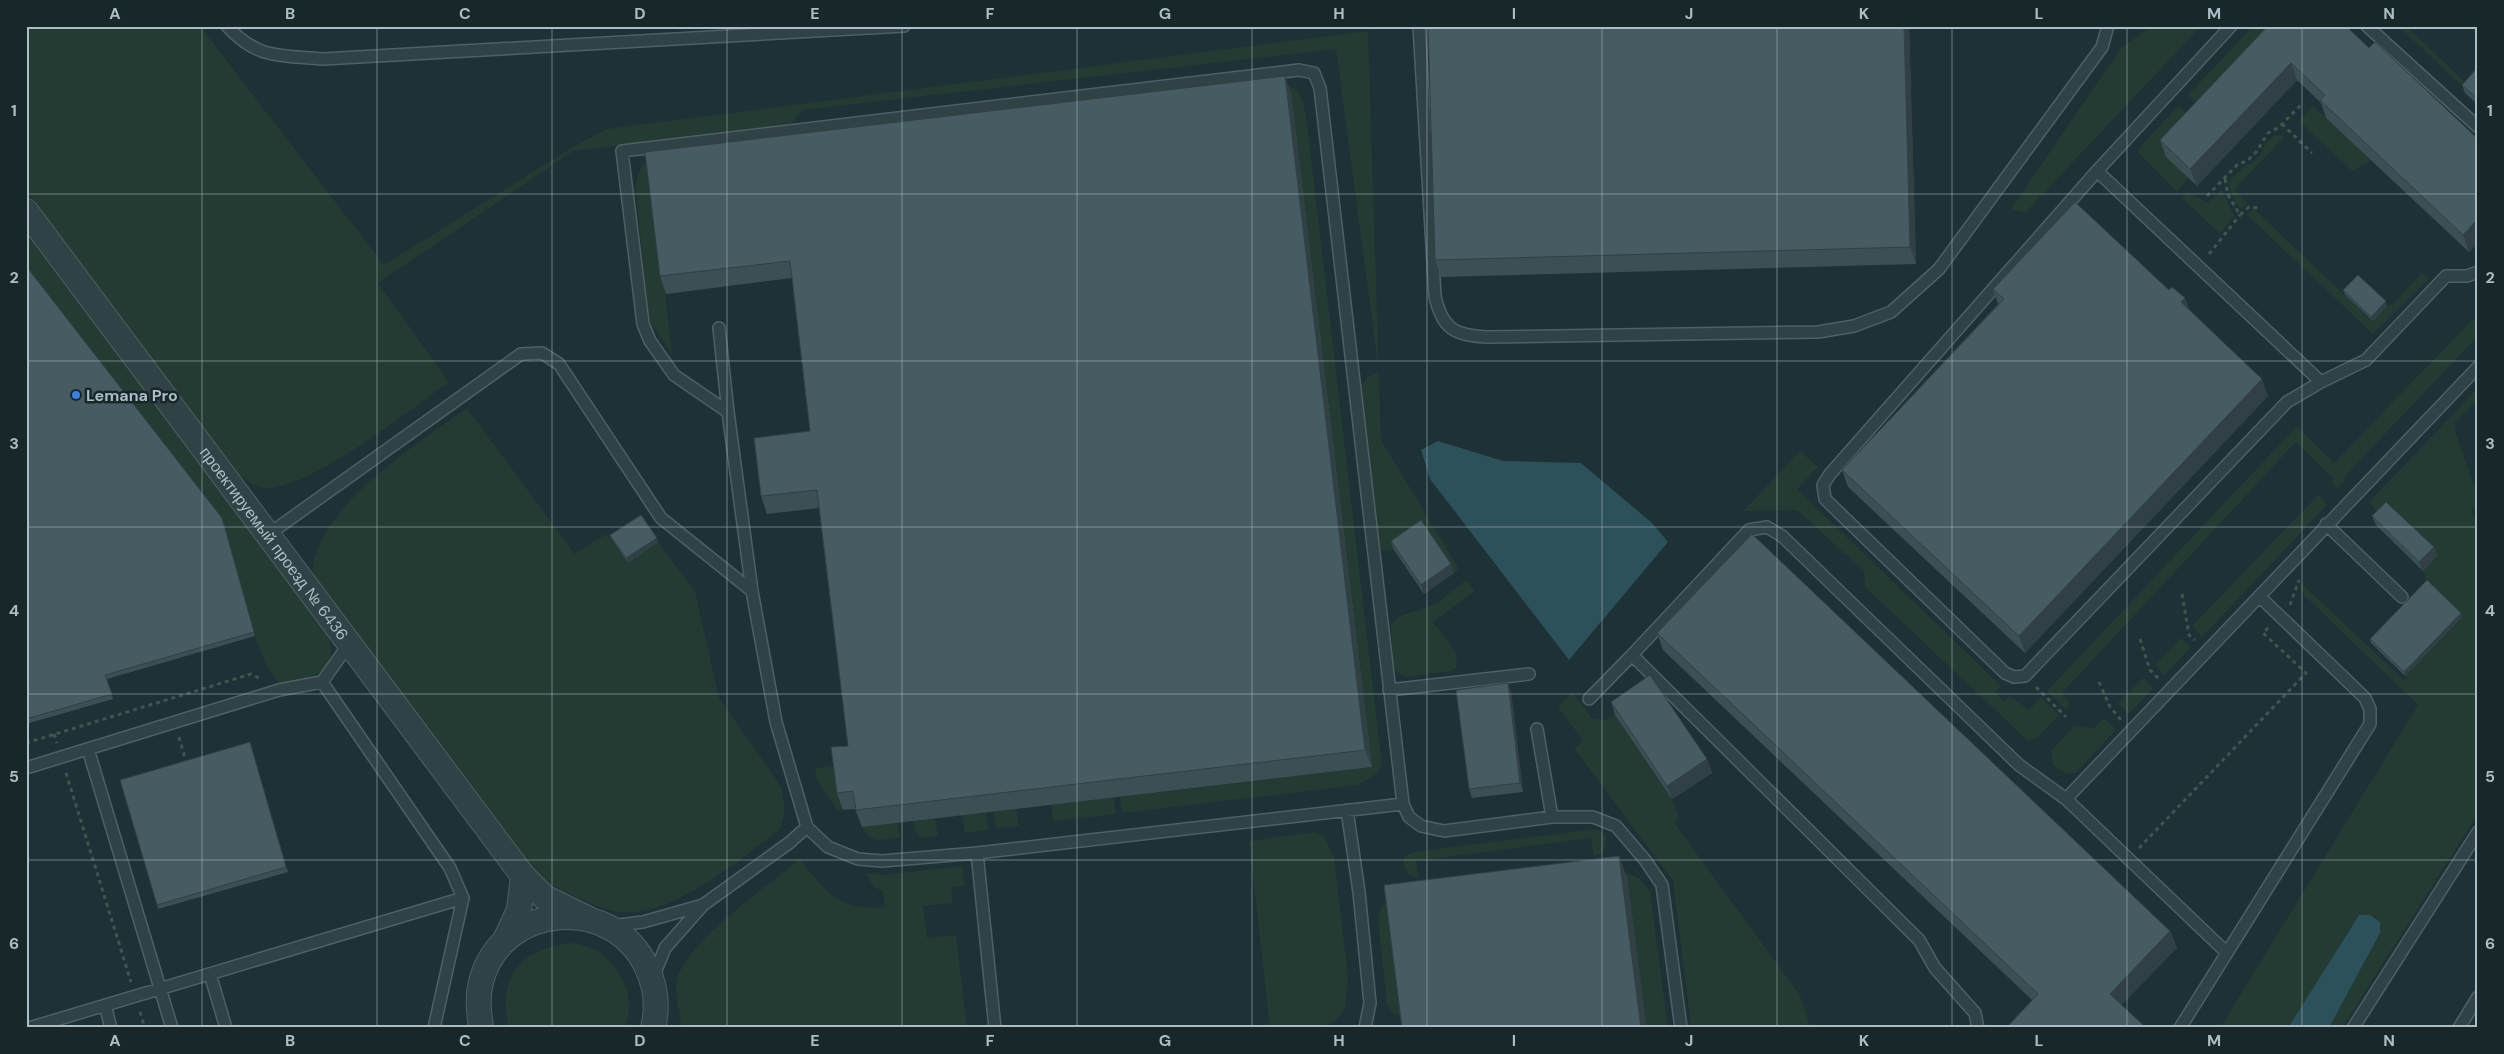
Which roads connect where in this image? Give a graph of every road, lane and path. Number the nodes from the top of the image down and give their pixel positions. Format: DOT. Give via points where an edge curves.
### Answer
graph roads {
  1 [pos="227,26"];
  2 [pos="904,26"];
  3 [pos="1419,26"];
  4 [pos="2108,26"];
  5 [pos="2231,26"];
  6 [pos="2367,26"];
  7 [pos="2302,104"];
  8 [pos="2282,124"];
  9 [pos="2478,127"];
  10 [pos="2312,153"];
  11 [pos="2097,171"];
  12 [pos="2224,178"];
  13 [pos="2207,196"];
  14 [pos="2259,208"];
  15 [pos="26,211"];
  16 [pos="2240,215"];
  17 [pos="2200,268"];
  18 [pos="2478,272"];
  19 [pos="719,328"];
  20 [pos="2478,368"];
  21 [pos="2321,382"];
  22 [pos="728,412"];
  23 [pos="2326,524"];
  24 [pos="269,534"];
  25 [pos="2299,579"];
  26 [pos="752,591"];
  27 [pos="2182,594"];
  28 [pos="2259,596"];
  29 [pos="2402,597"];
  30 [pos="2280,616"];
  31 [pos="2140,639"];
  32 [pos="349,644"];
  33 [pos="2208,650"];
  34 [pos="1632,655"];
  35 [pos="1529,674"];
  36 [pos="2025,676"];
  37 [pos="322,682"];
  38 [pos="2099,682"];
  39 [pos="279,690"];
  40 [pos="1390,690"];
  41 [pos="2170,690"];
  42 [pos="1589,699"];
  43 [pos="2066,717"];
  44 [pos="175,722"];
  45 [pos="1538,729"];
  46 [pos="2131,730"];
  47 [pos="54,734"];
  48 [pos="26,743"];
  49 [pos="88,749"];
  50 [pos="61,757"];
  51 [pos="187,766"];
  52 [pos="26,768"];
  53 [pos="2066,799"];
  54 [pos="1403,804"];
  55 [pos="1347,810"];
  56 [pos="1552,816"];
  57 [pos="807,827"];
  58 [pos="2478,832"];
  59 [pos="977,853"];
  60 [pos="2128,859"];
  61 [pos="523,876"];
  62 [pos="463,898"];
  63 [pos="703,905"];
  64 [pos="587,918"];
  65 [pos="609,926"];
  66 [pos="504,942"];
  67 [pos="2227,953"];
  68 [pos="210,974"];
  69 [pos="652,979"];
  70 [pos="160,989"];
  71 [pos="135,996"];
  72 [pos="2478,997"];
  73 [pos="105,1005"];
  74 [pos="653,1027"];
  75 [pos="29,1028"];
  76 [pos="111,1028"];
  77 [pos="145,1028"];
  78 [pos="172,1028"];
  79 [pos="226,1028"];
  80 [pos="434,1028"];
  81 [pos="482,1028"];
  82 [pos="995,1028"];
  83 [pos="1365,1028"];
  84 [pos="1681,1028"];
  85 [pos="1978,1028"];
  86 [pos="2180,1028"];
  87 [pos="2353,1028"];
  88 [pos="2459,1028"];
  1 -- 2 [label="lane" via="238,38 263,54 323,59"];
  3 -- 4 [label="lane" via="1436,302 1439,315 1452,329 1468,337 1489,337 1818,332 1854,326 1891,312 1939,269 2102,47"];
  5 -- 11 [label="lane"];
  6 -- 9 [label="lane"];
  7 -- 8 [label="path"];
  8 -- 10 [label="path"];
  8 -- 12 [label="path" via="2268,133 2247,161 2238,164"];
  11 -- 17 [label="lane"];
  11 -- 36 [label="lane" via="1823,485 1825,499 2005,673 2014,677"];
  12 -- 13 [label="path"];
  12 -- 16 [label="path" via="2228,195"];
  14 -- 16 [label="path" via="2249,207"];
  15 -- 24 [label="street, проектируемый проезд № 6436"];
  16 -- 17 [label="path"];
  17 -- 21 [label="lane"];
  18 -- 21 [label="lane" via="2467,276 2446,276 2366,360"];
  19 -- 22 [label="lane"];
  20 -- 23 [label="lane"];
  21 -- 36 [label="lane" via="2287,402"];
  22 -- 26 [label="lane"];
  22 -- 40 [label="lane" via="674,375 642,324 622,151 1299,70 1314,73 1320,88"];
  23 -- 28 [label="lane"];
  23 -- 29 [label="lane"];
  24 -- 26 [label="lane" via="521,354 542,353 559,364 662,518"];
  24 -- 32 [label="street, проектируемый проезд № 6436"];
  25 -- 30 [label="path" via="2290,606"];
  26 -- 57 [label="lane" via="776,722"];
  27 -- 33 [label="path" via="2189,635"];
  28 -- 30 [label="lane"];
  28 -- 33 [label="lane"];
  30 -- 60 [label="path" via="2264,633 2306,673"];
  30 -- 67 [label="lane" via="2365,698 2370,709 2370,724"];
  31 -- 41 [label="path" via="2150,670"];
  32 -- 37 [label="lane"];
  32 -- 61 [label="street, проектируемый проезд № 6436"];
  33 -- 41 [label="lane"];
  34 -- 42 [label="lane"];
  34 -- 53 [label="lane" via="1750,530 1766,527 1782,536 2020,765"];
  34 -- 85 [label="lane" via="1919,940 1935,968 1975,1013"];
  35 -- 40 [label="lane"];
  36 -- 43 [label="path"];
  37 -- 39 [label="lane"];
  37 -- 62 [label="lane" via="450,868"];
  38 -- 46 [label="path" via="2110,708"];
  39 -- 44 [label="lane"];
  39 -- 47 [label="path" via="251,674"];
  40 -- 54 [label="lane"];
  41 -- 46 [label="lane"];
  44 -- 49 [label="lane"];
  44 -- 51 [label="path"];
  45 -- 56 [label="lane"];
  46 -- 53 [label="lane"];
  47 -- 48 [label="path"];
  47 -- 50 [label="path"];
  49 -- 50 [label="lane"];
  49 -- 70 [label="lane"];
  50 -- 52 [label="lane"];
  50 -- 71 [label="path"];
  53 -- 60 [label="lane"];
  54 -- 55 [label="lane"];
  54 -- 56 [label="lane" via="1409,817 1421,826 1444,831"];
  55 -- 59 [label="lane"];
  55 -- 83 [label="lane" via="1370,1003"];
  56 -- 84 [label="lane" via="1593,817 1616,826 1662,885"];
  57 -- 59 [label="lane" via="828,847 858,859"];
  57 -- 63 [label="lane"];
  58 -- 87 [label="lane"];
  59 -- 82 [label="lane"];
  60 -- 67 [label="lane"];
  61 -- 64 [label="street, проектируемый проезд № 6436" via="544,897"];
  61 -- 66 [label="street" via="519,910"];
  62 -- 68 [label="lane"];
  62 -- 80 [label="lane"];
  63 -- 65 [label="lane" via="643,922"];
  63 -- 69 [label="lane" via="664,948"];
  64 -- 65 [label="street"];
  64 -- 66 [label="street" via="543,919 522,928"];
  65 -- 69 [label="street" via="643,958"];
  66 -- 81 [label="street" via="490,960 481,982 478,1005"];
  67 -- 86 [label="lane"];
  68 -- 70 [label="lane"];
  68 -- 79 [label="lane"];
  69 -- 74 [label="street" via="656,1002"];
  70 -- 71 [label="lane"];
  70 -- 78 [label="lane"];
  71 -- 73 [label="lane"];
  71 -- 77 [label="path"];
  72 -- 88 [label="lane"];
  73 -- 75 [label="lane"];
  73 -- 76 [label="lane"];
}
